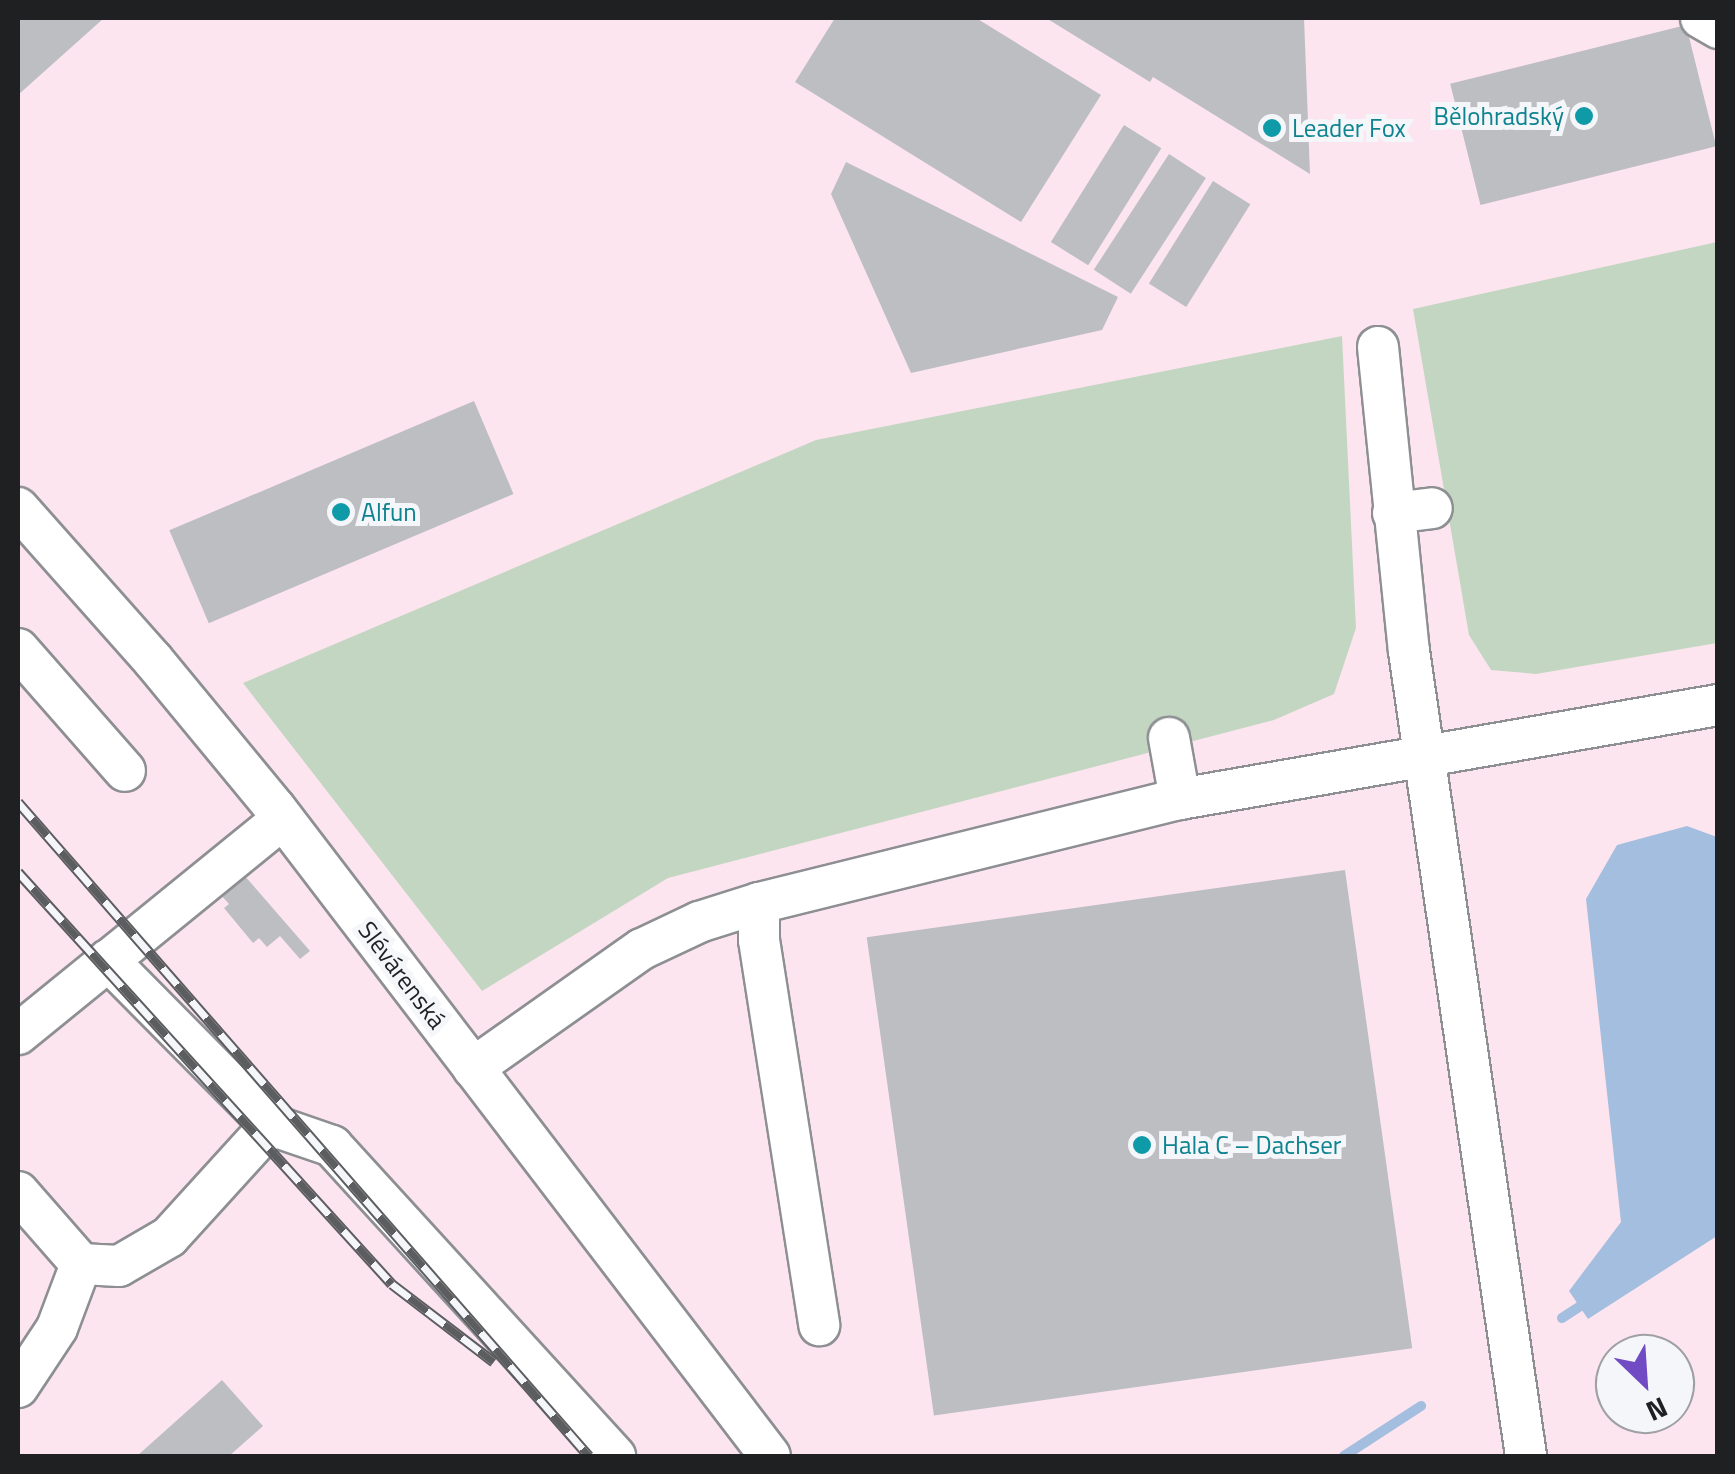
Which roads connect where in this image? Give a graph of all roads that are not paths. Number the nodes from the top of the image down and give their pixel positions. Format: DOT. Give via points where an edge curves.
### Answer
graph roads {
  1 [pos="1701,18"];
  2 [pos="1718,28"];
  3 [pos="1378,346"];
  4 [pos="18,508"];
  5 [pos="18,650"];
  6 [pos="1718,705"];
  7 [pos="1169,738"];
  8 [pos="1423,756"];
  9 [pos="125,771"];
  10 [pos="1180,799"];
  11 [pos="283,819"];
  12 [pos="759,903"];
  13 [pos="108,960"];
  14 [pos="18,1034"];
  15 [pos="473,1068"];
  16 [pos="271,1124"];
  17 [pos="18,1192"];
  18 [pos="80,1264"];
  19 [pos="820,1325"];
  20 [pos="18,1387"];
  21 [pos="615,1456"];
  22 [pos="770,1456"];
  23 [pos="1526,1456"];
  1 -- 2 [label="street"];
  3 -- 8 [label="street" via="1412,511"];
  4 -- 11 [label="street, Slévárenská"];
  5 -- 9 [label="street"];
  6 -- 8 [label="street"];
  7 -- 10 [label="street"];
  8 -- 10 [label="street"];
  8 -- 23 [label="street"];
  10 -- 12 [label="street"];
  11 -- 13 [label="street"];
  11 -- 15 [label="street, Slévárenská"];
  12 -- 15 [label="street" via="642,948"];
  12 -- 19 [label="street"];
  13 -- 14 [label="street"];
  13 -- 16 [label="street"];
  15 -- 22 [label="street, Slévárenská"];
  16 -- 18 [label="street" via="169,1237 118,1266"];
  16 -- 21 [label="street" via="332,1146"];
  17 -- 18 [label="street"];
  18 -- 20 [label="street" via="58,1328"];
}
